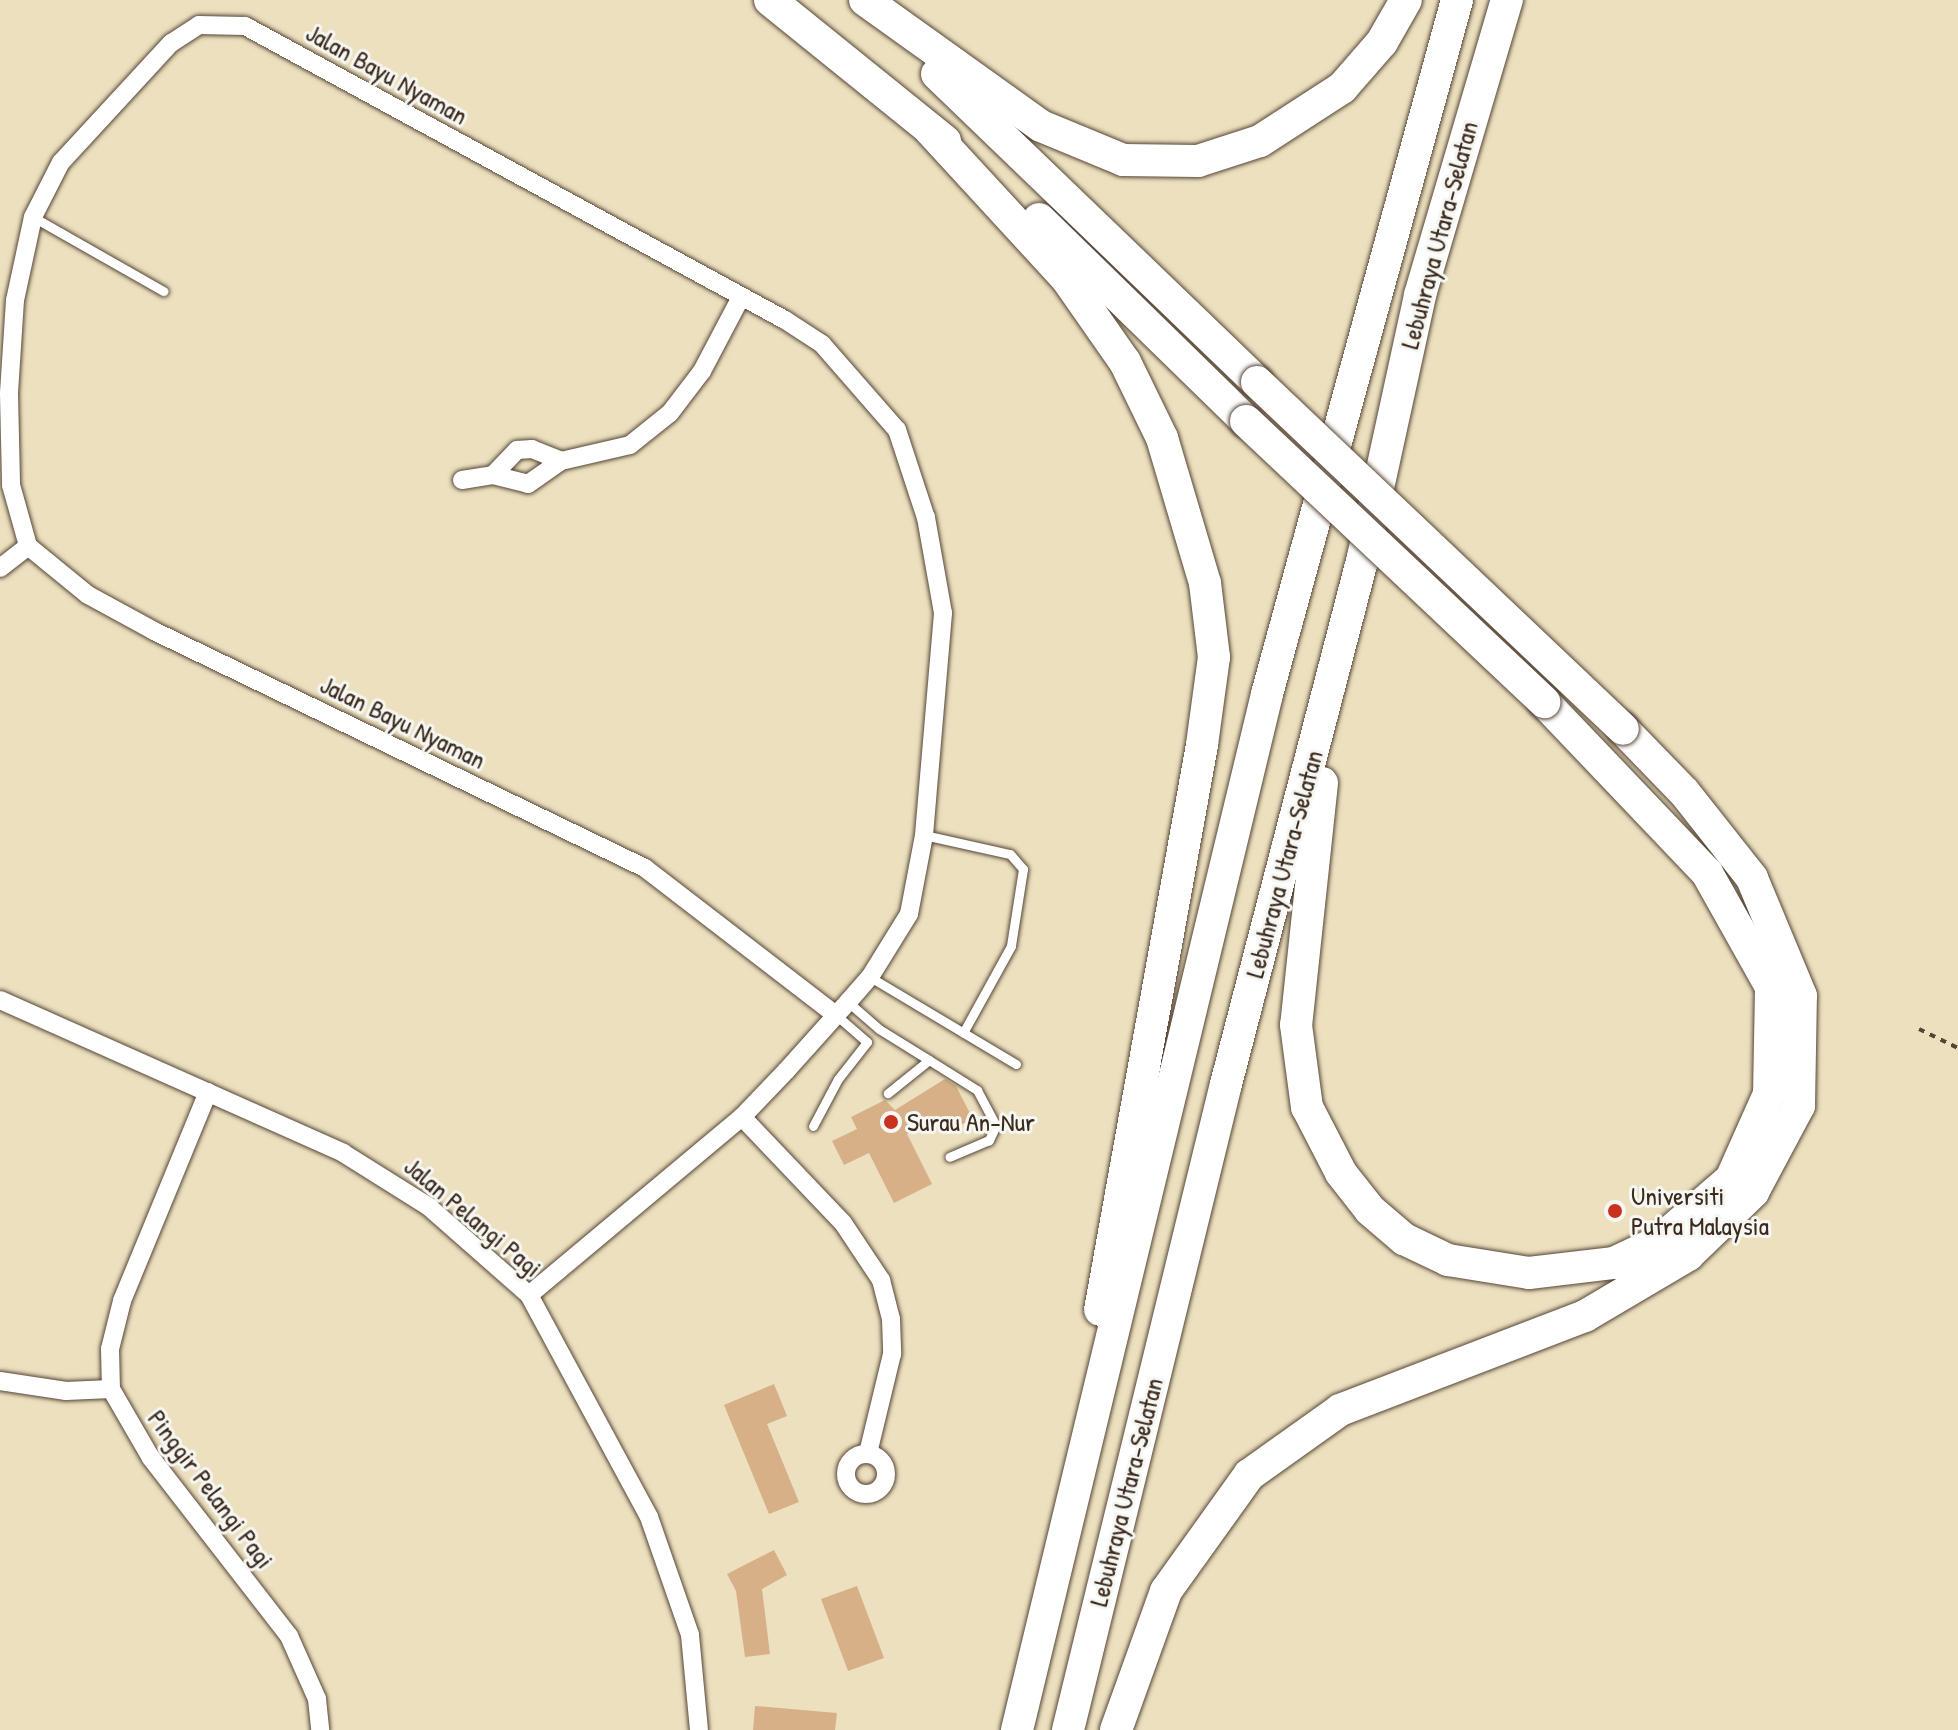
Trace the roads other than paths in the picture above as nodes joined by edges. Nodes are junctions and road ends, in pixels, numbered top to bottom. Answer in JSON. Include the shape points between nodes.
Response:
{"nodes":[{"id":1,"x":770,"y":0,"type":"edge"},
{"id":2,"x":862,"y":0,"type":"edge"},
{"id":3,"x":1406,"y":0,"type":"edge"},
{"id":4,"x":1457,"y":0,"type":"edge"},
{"id":5,"x":1507,"y":0,"type":"edge"},
{"id":6,"x":930,"y":130,"type":"junction"},
{"id":7,"x":33,"y":217,"type":"junction"},
{"id":8,"x":163,"y":291,"type":"dead end"},
{"id":9,"x":740,"y":299,"type":"junction"},
{"id":10,"x":561,"y":461,"type":"junction"},
{"id":11,"x":493,"y":475,"type":"junction"},
{"id":12,"x":462,"y":480,"type":"dead end"},
{"id":13,"x":28,"y":546,"type":"junction"},
{"id":14,"x":0,"y":568,"type":"edge"},
{"id":15,"x":1323,"y":716,"type":"junction"},
{"id":16,"x":924,"y":835,"type":"junction"},
{"id":17,"x":870,"y":977,"type":"junction"},
{"id":18,"x":0,"y":1000,"type":"edge"},
{"id":19,"x":842,"y":1008,"type":"junction"},
{"id":20,"x":879,"y":1029,"type":"junction"},
{"id":21,"x":963,"y":1033,"type":"junction"},
{"id":22,"x":867,"y":1042,"type":"junction"},
{"id":23,"x":929,"y":1060,"type":"junction"},
{"id":24,"x":1016,"y":1064,"type":"dead end"},
{"id":25,"x":208,"y":1092,"type":"junction"},
{"id":26,"x":888,"y":1093,"type":"dead end"},
{"id":27,"x":742,"y":1117,"type":"junction"},
{"id":28,"x":813,"y":1126,"type":"dead end"},
{"id":29,"x":949,"y":1157,"type":"dead end"},
{"id":30,"x":529,"y":1295,"type":"junction"},
{"id":31,"x":0,"y":1370,"type":"edge"},
{"id":32,"x":0,"y":1381,"type":"edge"},
{"id":33,"x":110,"y":1383,"type":"junction"},
{"id":34,"x":868,"y":1453,"type":"dead end"},
{"id":35,"x":1058,"y":1574,"type":"junction"},
{"id":36,"x":320,"y":1730,"type":"edge"},
{"id":37,"x":699,"y":1730,"type":"edge"},
{"id":38,"x":1017,"y":1730,"type":"edge"},
{"id":39,"x":1068,"y":1730,"type":"edge"},
{"id":40,"x":1116,"y":1730,"type":"edge"}],
"edges":[{"from":1,"to":6,"type":"highway"},
{"from":2,"to":3,"type":"highway","via":[[1041,126],[1123,160],[1198,161],[1260,141],[1342,88],[1382,42]]},
{"from":2,"to":40,"type":"highway","bridge":true,"via":[[1684,792],[1752,878],[1801,996],[1799,1106],[1753,1192],[1688,1255],[1585,1316],[1340,1410],[1249,1475],[1166,1591]]},
{"from":4,"to":35,"type":"highway","name":"Lebuhraya Utara–Selatan","via":[[1267,694]]},
{"from":5,"to":15,"type":"highway","name":"Lebuhraya Utara–Selatan","via":[[1420,295]]},
{"from":6,"to":15,"type":"highway","bridge":true,"via":[[1012,193],[1544,702],[1677,837],[1735,916],[1771,987],[1769,1094],[1731,1179],[1658,1242],[1614,1263],[1529,1273],[1448,1260],[1404,1239],[1370,1210],[1341,1173],[1307,1107],[1296,1025],[1323,776]]},
{"from":6,"to":35,"type":"highway","via":[[1067,279],[1125,362],[1162,438],[1188,516],[1205,583],[1214,657]]},
{"from":7,"to":8,"type":"lane"},
{"from":7,"to":9,"type":"street","name":"Jalan Bayu Nyaman","via":[[61,162],[161,54],[199,25],[225,22],[245,26]]},
{"from":7,"to":13,"type":"street","name":"Jalan Bayu Nyaman","via":[[15,300],[9,394],[11,485]]},
{"from":9,"to":10,"type":"street","via":[[713,355],[670,413],[617,452]]},
{"from":9,"to":16,"type":"street","name":"Jalan Bayu Nyaman","via":[[822,344],[897,430],[926,518],[943,613]]},
{"from":10,"to":11,"type":"street","via":[[528,484]]},
{"from":10,"to":11,"type":"street","via":[[532,449],[517,450]]},
{"from":11,"to":12,"type":"street"},
{"from":13,"to":14,"type":"street"},
{"from":13,"to":19,"type":"street","name":"Jalan Bayu Nyaman","via":[[88,595],[154,631],[645,868]]},
{"from":15,"to":39,"type":"highway","name":"Lebuhraya Utara–Selatan","via":[[1226,1084]]},
{"from":16,"to":17,"type":"street","name":"Jalan Bayu Nyaman","via":[[909,914]]},
{"from":16,"to":21,"type":"lane","via":[[1010,854],[1023,869],[1011,946]]},
{"from":17,"to":19,"type":"street","name":"Jalan Bayu Nyaman"},
{"from":17,"to":21,"type":"lane"},
{"from":18,"to":25,"type":"street","name":"Jalan Pelangi Pagi"},
{"from":19,"to":20,"type":"lane"},
{"from":19,"to":22,"type":"lane"},
{"from":19,"to":27,"type":"street","name":"Jalan Bayu Nyaman"},
{"from":20,"to":22,"type":"lane"},
{"from":20,"to":23,"type":"lane"},
{"from":21,"to":24,"type":"lane"},
{"from":22,"to":28,"type":"lane","via":[[838,1079]]},
{"from":23,"to":26,"type":"lane"},
{"from":23,"to":29,"type":"lane","via":[[977,1090],[996,1125],[989,1140]]},
{"from":25,"to":30,"type":"street","name":"Jalan Pelangi Pagi","via":[[343,1153],[400,1186]]},
{"from":25,"to":33,"type":"street","via":[[122,1301]]},
{"from":27,"to":30,"type":"street","name":"Jalan Bayu Nyaman"},
{"from":27,"to":34,"type":"street","via":[[843,1223],[881,1280],[891,1319],[892,1354]]},
{"from":30,"to":37,"type":"street","name":"Jalan Pelangi Pagi","via":[[649,1517],[690,1635]]},
{"from":31,"to":33,"type":"street"},
{"from":32,"to":33,"type":"street","via":[[66,1391]]},
{"from":33,"to":36,"type":"street","name":"Pinggir Pelangi Pagi","via":[[151,1458],[289,1636],[317,1699]]},
{"from":35,"to":38,"type":"highway","name":"Lebuhraya Utara–Selatan"}]}
